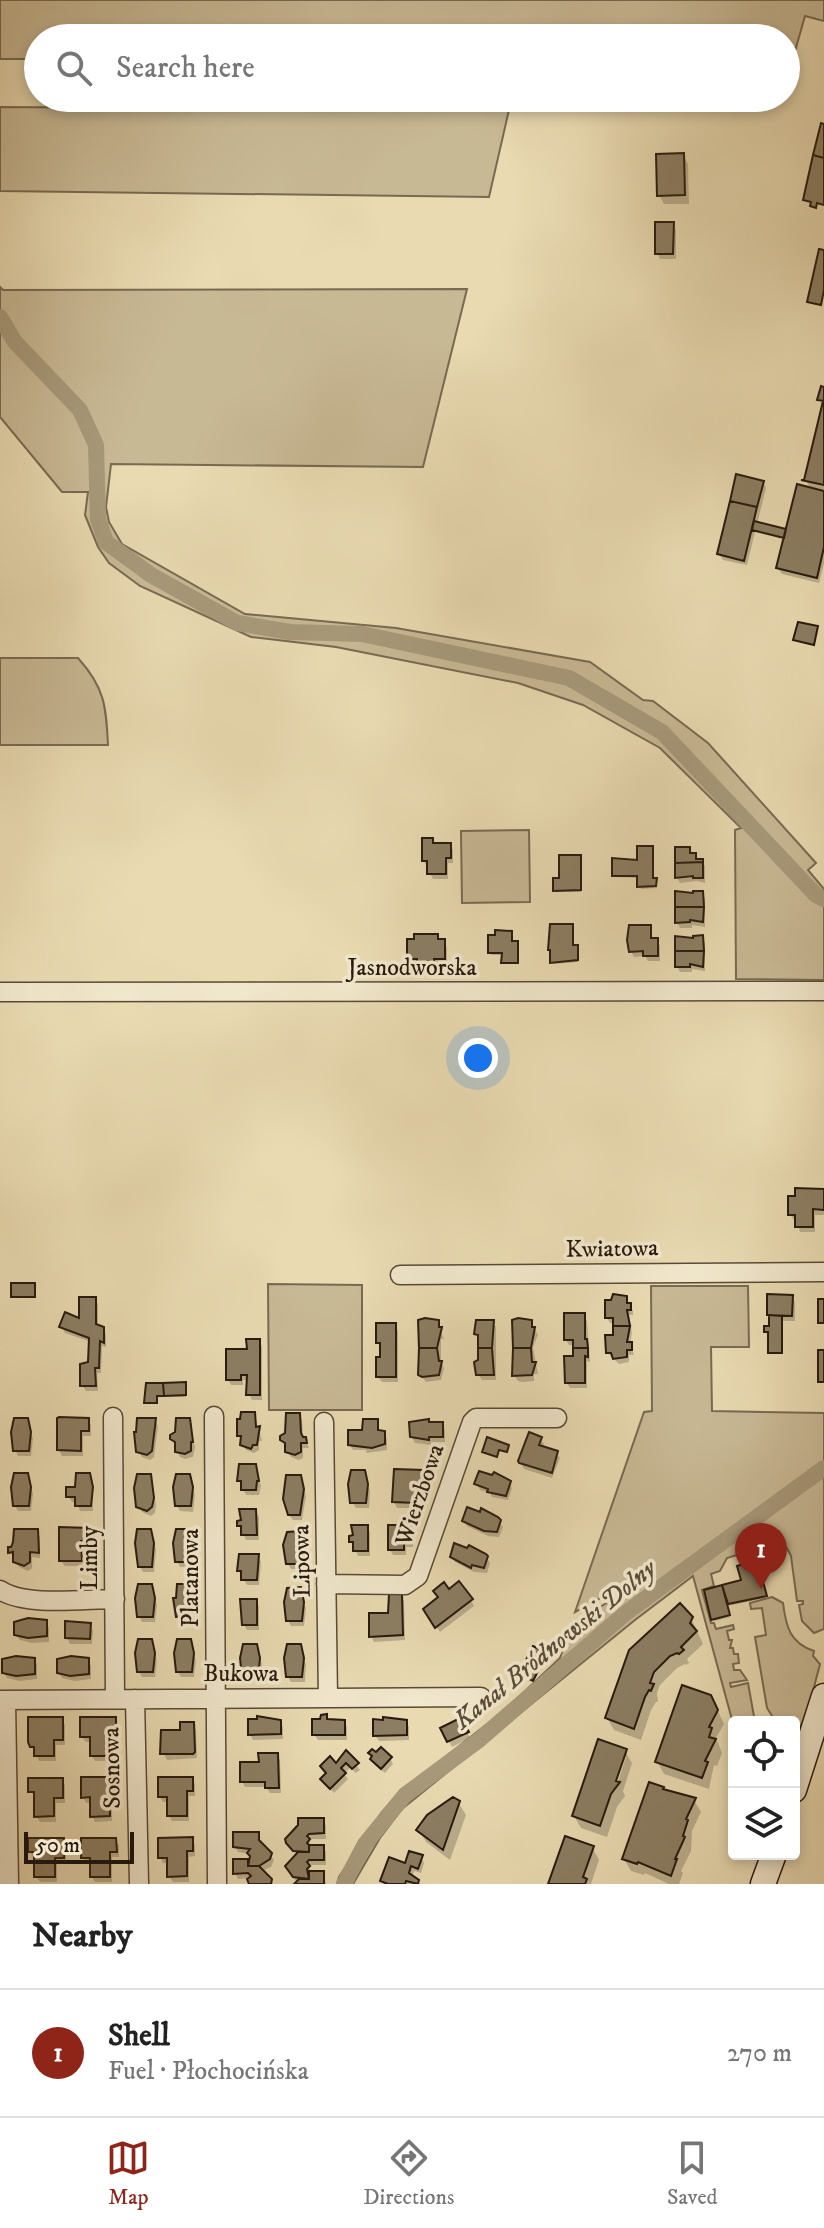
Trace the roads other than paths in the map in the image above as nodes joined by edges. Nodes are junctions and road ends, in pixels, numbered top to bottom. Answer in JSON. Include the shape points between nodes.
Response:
{"nodes":[{"id":1,"x":824,"y":991,"type":"edge"},
{"id":2,"x":0,"y":992,"type":"edge"},
{"id":3,"x":824,"y":1272,"type":"edge"},
{"id":4,"x":400,"y":1275,"type":"dead end"},
{"id":5,"x":214,"y":1416,"type":"dead end"},
{"id":6,"x":113,"y":1417,"type":"dead end"},
{"id":7,"x":557,"y":1418,"type":"dead end"},
{"id":8,"x":324,"y":1422,"type":"dead end"},
{"id":9,"x":326,"y":1584,"type":"junction"},
{"id":10,"x":0,"y":1590,"type":"edge"},
{"id":11,"x":115,"y":1599,"type":"junction"},
{"id":12,"x":824,"y":1696,"type":"edge"},
{"id":13,"x":481,"y":1697,"type":"dead end"},
{"id":14,"x":215,"y":1698,"type":"junction"},
{"id":15,"x":328,"y":1698,"type":"junction"},
{"id":16,"x":115,"y":1699,"type":"junction"},
{"id":17,"x":135,"y":1699,"type":"junction"},
{"id":18,"x":3,"y":1700,"type":"edge"},
{"id":19,"x":795,"y":1788,"type":"edge"},
{"id":20,"x":772,"y":1860,"type":"edge"},
{"id":21,"x":139,"y":1883,"type":"edge"},
{"id":22,"x":9,"y":1884,"type":"edge"},
{"id":23,"x":217,"y":1884,"type":"edge"},
{"id":24,"x":763,"y":1884,"type":"edge"}],
"edges":[{"from":1,"to":2,"type":"street","name":"Jasnodworska"},
{"from":3,"to":4,"type":"street","name":"Kwiatowa"},
{"from":5,"to":14,"type":"street","name":"Platanowa"},
{"from":6,"to":11,"type":"street","name":"Limby"},
{"from":7,"to":9,"type":"street","name":"Wierzbowa","via":[[476,1418],[418,1576],[405,1585]]},
{"from":8,"to":9,"type":"street","name":"Lipowa"},
{"from":9,"to":15,"type":"street","name":"Lipowa"},
{"from":10,"to":11,"type":"street","via":[[26,1599]]},
{"from":11,"to":16,"type":"street","name":"Limby"},
{"from":12,"to":19,"type":"main road"},
{"from":13,"to":15,"type":"street","name":"Bukowa"},
{"from":14,"to":15,"type":"street","name":"Bukowa"},
{"from":14,"to":17,"type":"street","name":"Bukowa"},
{"from":14,"to":23,"type":"street","name":"Platanowa"},
{"from":16,"to":17,"type":"street","name":"Bukowa"},
{"from":16,"to":18,"type":"street","name":"Bukowa"},
{"from":17,"to":21,"type":"street","name":"Sosnowa"},
{"from":18,"to":22,"type":"street"},
{"from":20,"to":24,"type":"main road"}]}
